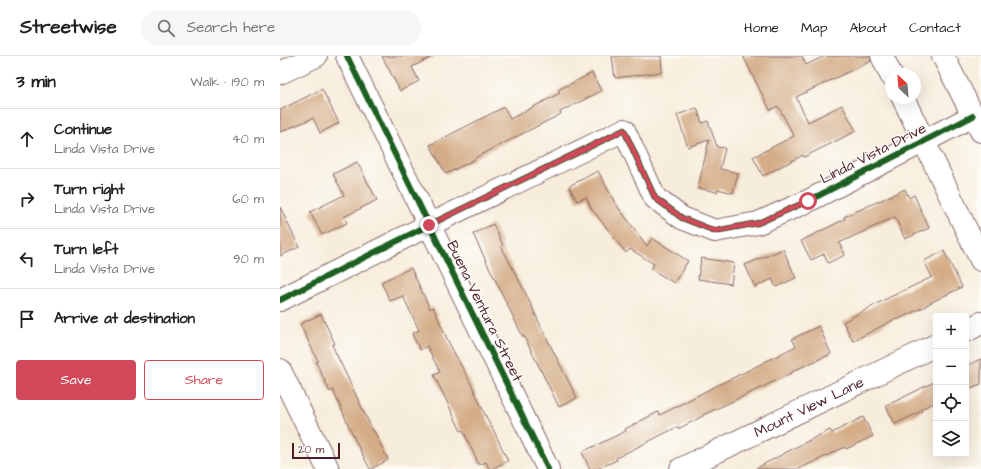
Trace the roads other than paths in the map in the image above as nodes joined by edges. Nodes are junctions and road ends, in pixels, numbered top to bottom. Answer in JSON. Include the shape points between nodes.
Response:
{"nodes":[{"id":1,"x":316,"y":56,"type":"edge"},
{"id":2,"x":347,"y":56,"type":"edge"},
{"id":3,"x":882,"y":56,"type":"edge"},
{"id":4,"x":943,"y":56,"type":"edge"},
{"id":5,"x":888,"y":68,"type":"edge"},
{"id":6,"x":280,"y":73,"type":"edge"},
{"id":7,"x":905,"y":104,"type":"edge"},
{"id":8,"x":977,"y":124,"type":"edge"},
{"id":9,"x":924,"y":141,"type":"junction"},
{"id":10,"x":429,"y":225,"type":"junction"},
{"id":11,"x":981,"y":260,"type":"edge"},
{"id":12,"x":280,"y":300,"type":"edge"},
{"id":13,"x":981,"y":323,"type":"edge"},
{"id":14,"x":969,"y":329,"type":"edge"},
{"id":15,"x":933,"y":346,"type":"edge"},
{"id":16,"x":280,"y":370,"type":"edge"},
{"id":17,"x":328,"y":469,"type":"edge"},
{"id":18,"x":548,"y":469,"type":"edge"},
{"id":19,"x":681,"y":469,"type":"edge"}],
"edges":[{"from":1,"to":6,"type":"street"},
{"from":2,"to":10,"type":"street","name":"Buena Ventura Street"},
{"from":3,"to":5,"type":"street"},
{"from":4,"to":8,"type":"street"},
{"from":7,"to":9,"type":"street"},
{"from":8,"to":9,"type":"street","name":"Linda Vista Drive"},
{"from":9,"to":10,"type":"street","name":"Linda Vista Drive","via":[[808,201],[758,223],[715,231],[682,218],[655,198],[624,130]]},
{"from":9,"to":11,"type":"street"},
{"from":10,"to":12,"type":"street","name":"Linda Vista Drive"},
{"from":10,"to":18,"type":"street","name":"Buena Ventura Street"},
{"from":13,"to":14,"type":"street"},
{"from":15,"to":19,"type":"street","name":"Mount View Lane"},
{"from":16,"to":17,"type":"street"}]}
